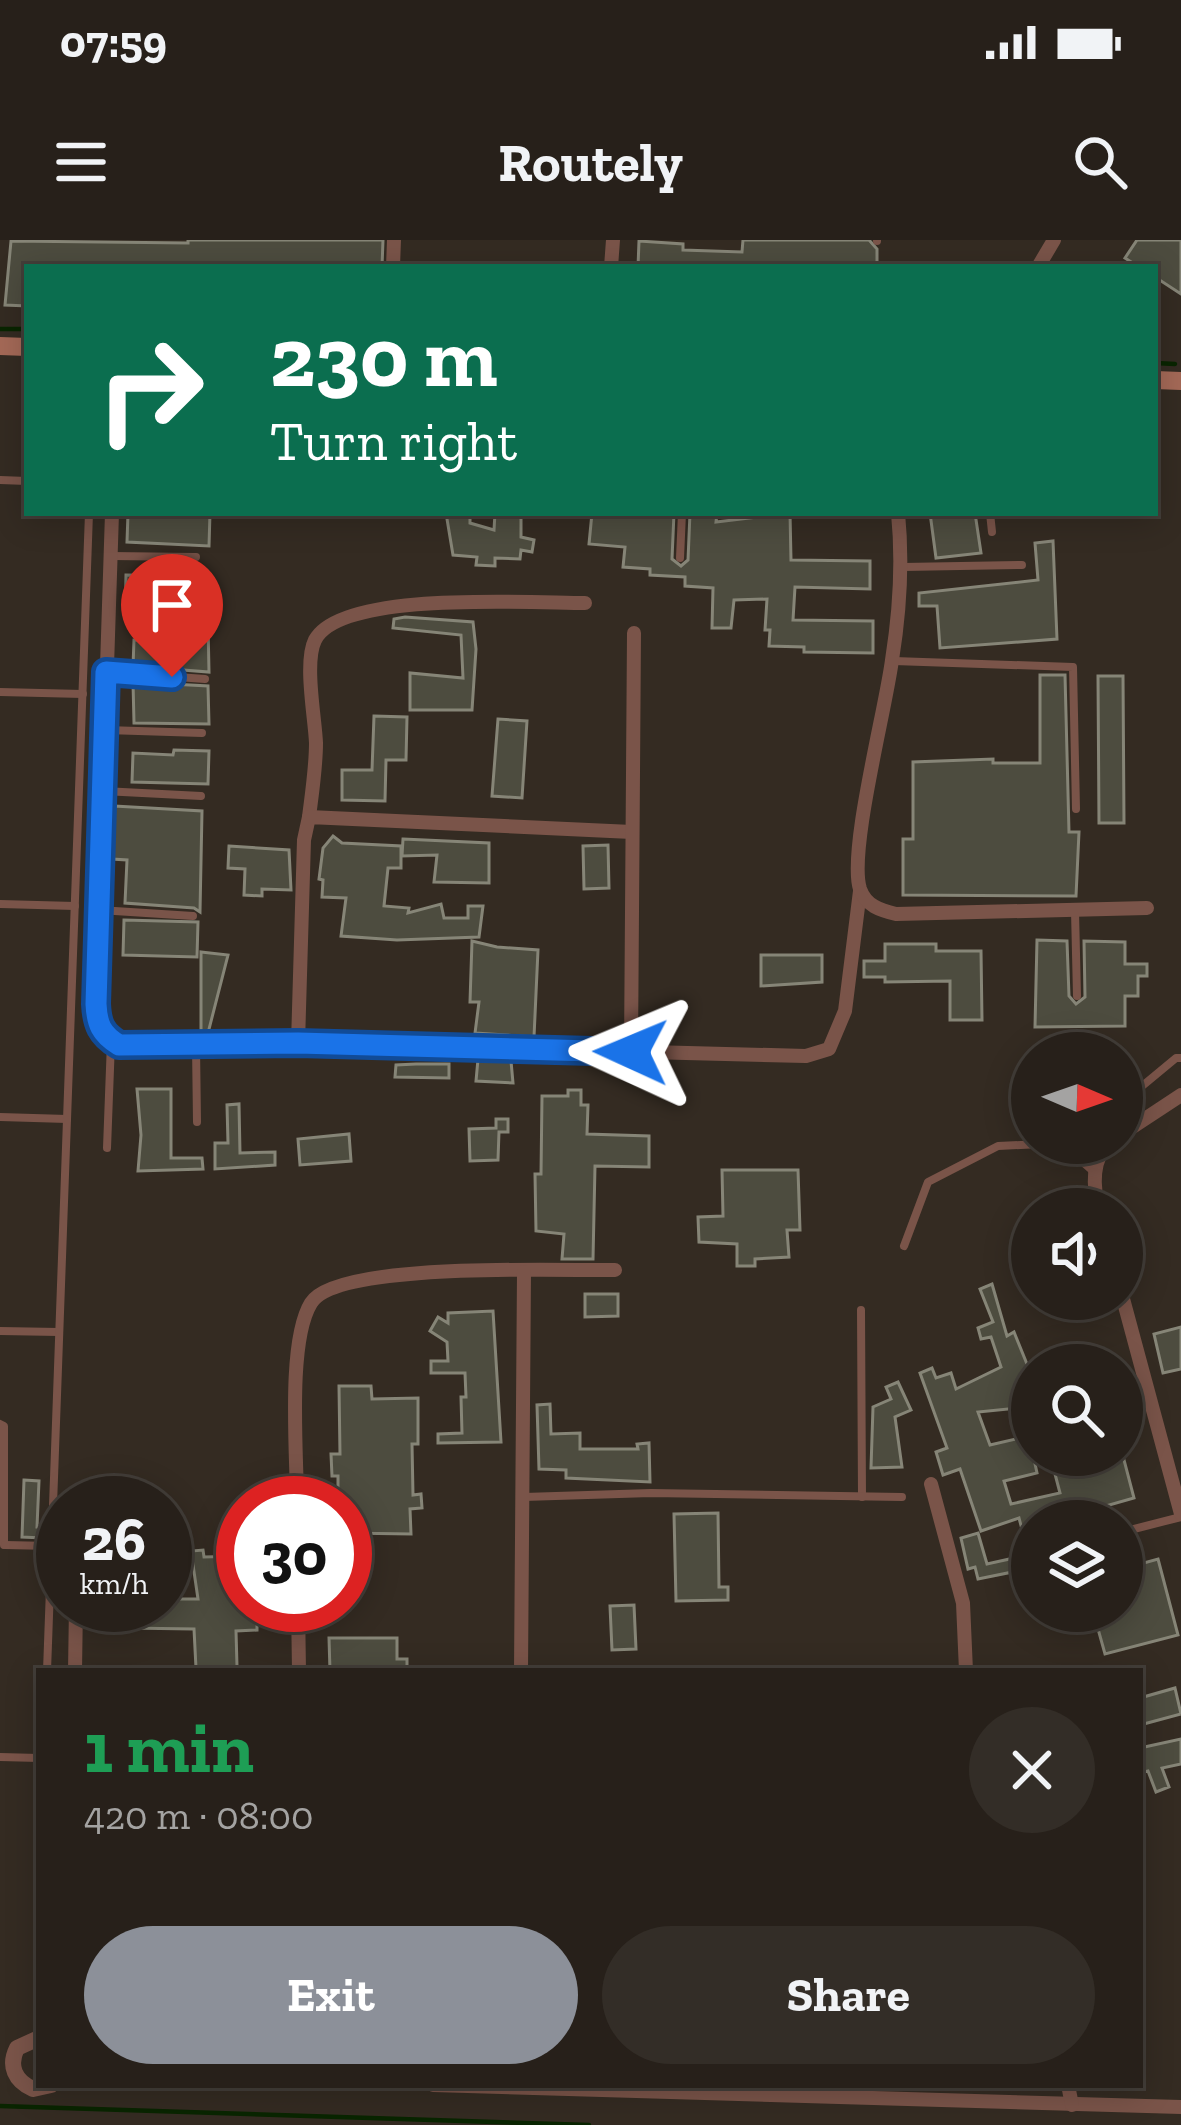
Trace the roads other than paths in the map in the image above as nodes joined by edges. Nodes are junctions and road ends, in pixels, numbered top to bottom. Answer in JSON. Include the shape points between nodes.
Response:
{"nodes":[{"id":1,"x":89,"y":516,"type":"edge"},
{"id":2,"x":112,"y":516,"type":"edge"},
{"id":3,"x":682,"y":516,"type":"edge"},
{"id":4,"x":898,"y":516,"type":"edge"},
{"id":5,"x":990,"y":516,"type":"edge"},
{"id":6,"x":992,"y":532,"type":"dead end"},
{"id":7,"x":110,"y":556,"type":"junction"},
{"id":8,"x":196,"y":557,"type":"dead end"},
{"id":9,"x":680,"y":558,"type":"dead end"},
{"id":10,"x":1022,"y":565,"type":"dead end"},
{"id":11,"x":903,"y":567,"type":"junction"},
{"id":12,"x":585,"y":603,"type":"dead end"},
{"id":13,"x":634,"y":633,"type":"dead end"},
{"id":14,"x":892,"y":662,"type":"junction"},
{"id":15,"x":106,"y":672,"type":"junction"},
{"id":16,"x":205,"y":679,"type":"dead end"},
{"id":17,"x":0,"y":692,"type":"edge"},
{"id":18,"x":83,"y":694,"type":"junction"},
{"id":19,"x":104,"y":730,"type":"junction"},
{"id":20,"x":202,"y":733,"type":"dead end"},
{"id":21,"x":102,"y":791,"type":"junction"},
{"id":22,"x":201,"y":796,"type":"dead end"},
{"id":23,"x":1076,"y":809,"type":"dead end"},
{"id":24,"x":309,"y":817,"type":"junction"},
{"id":25,"x":632,"y":832,"type":"junction"},
{"id":26,"x":860,"y":891,"type":"junction"},
{"id":27,"x":0,"y":904,"type":"edge"},
{"id":28,"x":75,"y":906,"type":"junction"},
{"id":29,"x":1147,"y":908,"type":"dead end"},
{"id":30,"x":1075,"y":909,"type":"junction"},
{"id":31,"x":98,"y":910,"type":"junction"},
{"id":32,"x":194,"y":916,"type":"dead end"},
{"id":33,"x":1077,"y":996,"type":"dead end"},
{"id":34,"x":111,"y":1040,"type":"junction"},
{"id":35,"x":298,"y":1043,"type":"junction"},
{"id":36,"x":196,"y":1044,"type":"junction"},
{"id":37,"x":631,"y":1052,"type":"junction"},
{"id":38,"x":1181,"y":1058,"type":"edge"},
{"id":39,"x":1143,"y":1085,"type":"edge"},
{"id":40,"x":1181,"y":1095,"type":"edge"},
{"id":41,"x":0,"y":1117,"type":"edge"},
{"id":42,"x":67,"y":1119,"type":"junction"},
{"id":43,"x":1143,"y":1120,"type":"edge"},
{"id":44,"x":196,"y":1122,"type":"dead end"},
{"id":45,"x":1011,"y":1145,"type":"edge"},
{"id":46,"x":107,"y":1148,"type":"dead end"},
{"id":47,"x":1086,"y":1164,"type":"edge"},
{"id":48,"x":1097,"y":1164,"type":"edge"},
{"id":49,"x":1095,"y":1172,"type":"junction"},
{"id":50,"x":1097,"y":1188,"type":"edge"},
{"id":51,"x":904,"y":1246,"type":"dead end"},
{"id":52,"x":615,"y":1270,"type":"dead end"},
{"id":53,"x":524,"y":1272,"type":"junction"},
{"id":54,"x":861,"y":1310,"type":"dead end"},
{"id":55,"x":1129,"y":1320,"type":"edge"},
{"id":56,"x":0,"y":1331,"type":"edge"},
{"id":57,"x":59,"y":1332,"type":"junction"},
{"id":58,"x":0,"y":1424,"type":"edge"},
{"id":59,"x":54,"y":1476,"type":"edge"},
{"id":60,"x":297,"y":1476,"type":"edge"},
{"id":61,"x":931,"y":1484,"type":"dead end"},
{"id":62,"x":862,"y":1497,"type":"junction"},
{"id":63,"x":902,"y":1497,"type":"dead end"},
{"id":64,"x":523,"y":1498,"type":"junction"},
{"id":65,"x":1181,"y":1515,"type":"edge"},
{"id":66,"x":1143,"y":1526,"type":"edge"},
{"id":67,"x":2,"y":1545,"type":"edge"},
{"id":68,"x":36,"y":1546,"type":"edge"},
{"id":69,"x":49,"y":1632,"type":"edge"},
{"id":70,"x":76,"y":1632,"type":"edge"},
{"id":71,"x":298,"y":1632,"type":"edge"},
{"id":72,"x":47,"y":1668,"type":"edge"},
{"id":73,"x":75,"y":1668,"type":"edge"},
{"id":74,"x":298,"y":1668,"type":"edge"},
{"id":75,"x":521,"y":1668,"type":"edge"},
{"id":76,"x":966,"y":1668,"type":"edge"},
{"id":77,"x":0,"y":1757,"type":"edge"},
{"id":78,"x":36,"y":1758,"type":"edge"},
{"id":79,"x":36,"y":2039,"type":"edge"},
{"id":80,"x":7,"y":2055,"type":"edge"},
{"id":81,"x":0,"y":2084,"type":"edge"},
{"id":82,"x":25,"y":2085,"type":"junction"},
{"id":83,"x":36,"y":2088,"type":"edge"},
{"id":84,"x":581,"y":2088,"type":"edge"},
{"id":85,"x":1069,"y":2088,"type":"edge"},
{"id":86,"x":1072,"y":2105,"type":"junction"},
{"id":87,"x":1181,"y":2107,"type":"edge"}],
"edges":[{"from":1,"to":18,"type":"lane"},
{"from":2,"to":7,"type":"street"},
{"from":3,"to":9,"type":"lane"},
{"from":4,"to":11,"type":"street"},
{"from":5,"to":6,"type":"lane"},
{"from":7,"to":8,"type":"lane"},
{"from":7,"to":15,"type":"street"},
{"from":10,"to":11,"type":"lane"},
{"from":11,"to":14,"type":"street"},
{"from":12,"to":24,"type":"street","via":[[432,603],[336,620],[315,640],[312,658]]},
{"from":13,"to":25,"type":"street"},
{"from":14,"to":23,"type":"lane","via":[[1072,667]]},
{"from":14,"to":26,"type":"street","via":[[859,848]]},
{"from":15,"to":16,"type":"lane"},
{"from":15,"to":19,"type":"street"},
{"from":17,"to":18,"type":"lane"},
{"from":18,"to":28,"type":"lane"},
{"from":19,"to":20,"type":"lane"},
{"from":19,"to":21,"type":"street"},
{"from":21,"to":22,"type":"lane"},
{"from":21,"to":31,"type":"street"},
{"from":24,"to":25,"type":"street"},
{"from":24,"to":35,"type":"street"},
{"from":25,"to":37,"type":"street"},
{"from":26,"to":30,"type":"street","via":[[873,908],[896,914]]},
{"from":26,"to":37,"type":"street","via":[[845,1011],[829,1049],[806,1056]]},
{"from":27,"to":28,"type":"lane"},
{"from":28,"to":42,"type":"lane"},
{"from":29,"to":30,"type":"street"},
{"from":30,"to":33,"type":"lane"},
{"from":31,"to":32,"type":"lane"},
{"from":31,"to":34,"type":"street","via":[[97,1022]]},
{"from":34,"to":36,"type":"street"},
{"from":34,"to":46,"type":"lane"},
{"from":35,"to":36,"type":"street"},
{"from":35,"to":37,"type":"street"},
{"from":36,"to":44,"type":"lane"},
{"from":38,"to":39,"type":"lane"},
{"from":40,"to":43,"type":"street"},
{"from":41,"to":42,"type":"lane"},
{"from":42,"to":57,"type":"lane"},
{"from":45,"to":51,"type":"lane","via":[[928,1182]]},
{"from":47,"to":49,"type":"lane"},
{"from":48,"to":49,"type":"street"},
{"from":49,"to":50,"type":"street"},
{"from":52,"to":53,"type":"street"},
{"from":53,"to":60,"type":"street","via":[[384,1274],[325,1287],[303,1322]]},
{"from":53,"to":64,"type":"street"},
{"from":54,"to":62,"type":"lane"},
{"from":55,"to":65,"type":"street"},
{"from":56,"to":57,"type":"lane"},
{"from":57,"to":59,"type":"lane"},
{"from":58,"to":67,"type":"lane"},
{"from":61,"to":76,"type":"street","via":[[963,1603]]},
{"from":62,"to":63,"type":"lane"},
{"from":62,"to":64,"type":"lane"},
{"from":64,"to":75,"type":"street"},
{"from":65,"to":66,"type":"lane"},
{"from":67,"to":68,"type":"lane"},
{"from":69,"to":72,"type":"lane"},
{"from":70,"to":73,"type":"street"},
{"from":71,"to":74,"type":"street"},
{"from":77,"to":78,"type":"lane"},
{"from":79,"to":80,"type":"street"},
{"from":80,"to":82,"type":"street"},
{"from":81,"to":82,"type":"street"},
{"from":82,"to":83,"type":"street"},
{"from":84,"to":86,"type":"street"},
{"from":85,"to":86,"type":"street"},
{"from":86,"to":87,"type":"street"}]}
